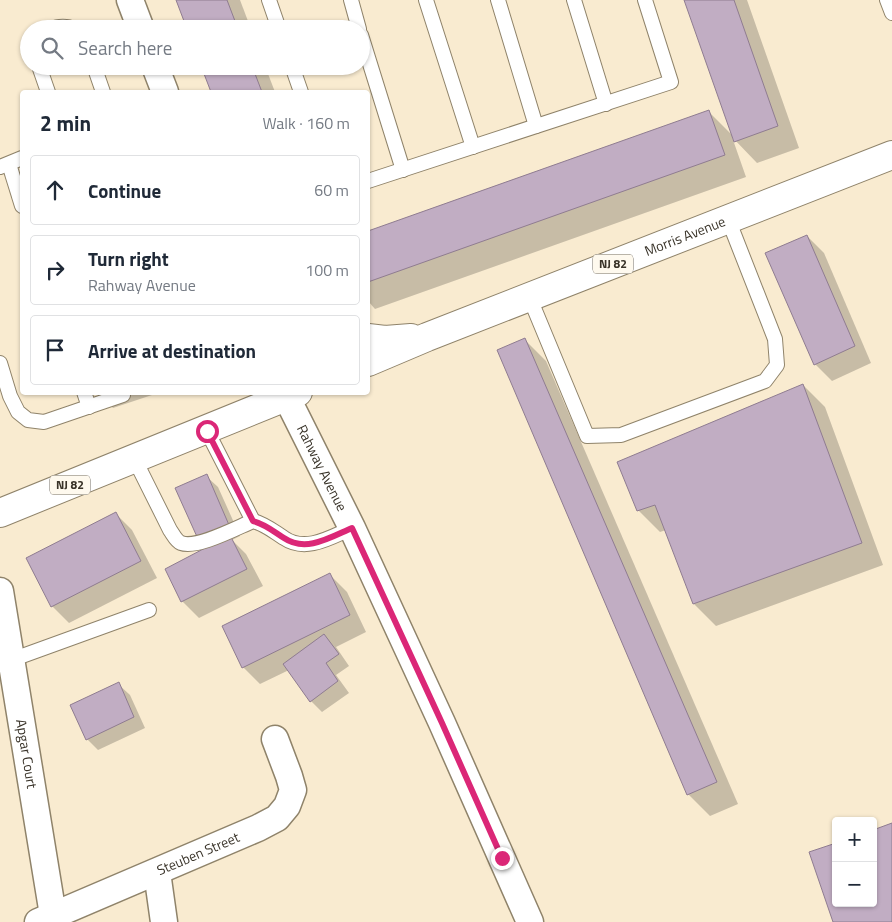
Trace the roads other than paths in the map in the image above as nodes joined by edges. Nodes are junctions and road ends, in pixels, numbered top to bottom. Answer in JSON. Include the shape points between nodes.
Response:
{"nodes":[{"id":1,"x":130,"y":0,"type":"edge"},
{"id":2,"x":269,"y":0,"type":"edge"},
{"id":3,"x":351,"y":0,"type":"edge"},
{"id":4,"x":426,"y":0,"type":"edge"},
{"id":5,"x":498,"y":0,"type":"edge"},
{"id":6,"x":574,"y":0,"type":"edge"},
{"id":7,"x":645,"y":0,"type":"edge"},
{"id":8,"x":887,"y":0,"type":"edge"},
{"id":9,"x":892,"y":13,"type":"edge"},
{"id":10,"x":138,"y":20,"type":"edge"},
{"id":11,"x":276,"y":20,"type":"edge"},
{"id":12,"x":357,"y":20,"type":"edge"},
{"id":13,"x":370,"y":63,"type":"edge"},
{"id":14,"x":42,"y":75,"type":"edge"},
{"id":15,"x":97,"y":75,"type":"edge"},
{"id":16,"x":158,"y":75,"type":"edge"},
{"id":17,"x":295,"y":75,"type":"edge"},
{"id":18,"x":47,"y":90,"type":"edge"},
{"id":19,"x":102,"y":90,"type":"edge"},
{"id":20,"x":164,"y":90,"type":"edge"},
{"id":21,"x":300,"y":90,"type":"edge"},
{"id":22,"x":606,"y":104,"type":"junction"},
{"id":23,"x":536,"y":126,"type":"junction"},
{"id":24,"x":473,"y":147,"type":"junction"},
{"id":25,"x":892,"y":155,"type":"edge"},
{"id":26,"x":20,"y":159,"type":"edge"},
{"id":27,"x":4,"y":165,"type":"edge"},
{"id":28,"x":403,"y":170,"type":"junction"},
{"id":29,"x":370,"y":180,"type":"edge"},
{"id":30,"x":20,"y":201,"type":"edge"},
{"id":31,"x":728,"y":219,"type":"junction"},
{"id":32,"x":530,"y":296,"type":"junction"},
{"id":33,"x":427,"y":336,"type":"junction"},
{"id":34,"x":370,"y":338,"type":"edge"},
{"id":35,"x":370,"y":361,"type":"edge"},
{"id":36,"x":0,"y":363,"type":"edge"},
{"id":37,"x":85,"y":395,"type":"edge"},
{"id":38,"x":122,"y":395,"type":"dead end"},
{"id":39,"x":288,"y":395,"type":"edge"},
{"id":40,"x":290,"y":395,"type":"edge"},
{"id":41,"x":89,"y":407,"type":"junction"},
{"id":42,"x":207,"y":431,"type":"junction"},
{"id":43,"x":134,"y":460,"type":"junction"},
{"id":44,"x":0,"y":513,"type":"edge"},
{"id":45,"x":253,"y":521,"type":"junction"},
{"id":46,"x":352,"y":528,"type":"junction"},
{"id":47,"x":0,"y":591,"type":"edge"},
{"id":48,"x":149,"y":610,"type":"dead end"},
{"id":49,"x":11,"y":660,"type":"junction"},
{"id":50,"x":275,"y":739,"type":"dead end"},
{"id":51,"x":157,"y":872,"type":"junction"},
{"id":52,"x":45,"y":919,"type":"edge"},
{"id":53,"x":164,"y":922,"type":"edge"},
{"id":54,"x":530,"y":922,"type":"edge"}],
"edges":[{"from":1,"to":10,"type":"street"},
{"from":2,"to":11,"type":"lane"},
{"from":3,"to":12,"type":"lane"},
{"from":4,"to":24,"type":"lane"},
{"from":5,"to":23,"type":"lane"},
{"from":6,"to":22,"type":"lane"},
{"from":7,"to":22,"type":"lane","via":[[671,82]]},
{"from":8,"to":9,"type":"lane"},
{"from":13,"to":28,"type":"lane"},
{"from":14,"to":18,"type":"lane"},
{"from":15,"to":19,"type":"lane"},
{"from":16,"to":20,"type":"street"},
{"from":17,"to":21,"type":"lane"},
{"from":22,"to":23,"type":"lane"},
{"from":23,"to":24,"type":"lane"},
{"from":24,"to":28,"type":"lane"},
{"from":25,"to":31,"type":"main road","name":"Morris Avenue","number":"NJ 82"},
{"from":26,"to":27,"type":"lane"},
{"from":27,"to":30,"type":"lane"},
{"from":28,"to":29,"type":"lane"},
{"from":31,"to":32,"type":"main road","name":"Morris Avenue","number":"NJ 82"},
{"from":31,"to":32,"type":"lane","via":[[775,339],[776,365],[765,381],[621,434],[588,436]]},
{"from":32,"to":33,"type":"main road","name":"Morris Avenue","number":"NJ 82"},
{"from":33,"to":34,"type":"main road"},
{"from":33,"to":35,"type":"main road","name":"Morris Avenue","number":"NJ 82"},
{"from":36,"to":41,"type":"lane","via":[[10,396],[18,412],[28,420],[44,422]]},
{"from":37,"to":41,"type":"lane"},
{"from":38,"to":41,"type":"lane"},
{"from":39,"to":42,"type":"main road","number":"NJ 82"},
{"from":40,"to":46,"type":"street","name":"Rahway Avenue"},
{"from":42,"to":43,"type":"main road","number":"NJ 82"},
{"from":42,"to":45,"type":"lane"},
{"from":43,"to":44,"type":"main road","number":"NJ 82"},
{"from":43,"to":45,"type":"lane","via":[[170,530],[181,543],[196,544]]},
{"from":45,"to":46,"type":"lane","via":[[271,528],[286,540],[303,544],[320,542]]},
{"from":46,"to":54,"type":"street","name":"Rahway Avenue"},
{"from":47,"to":49,"type":"street","name":"Apgar Court"},
{"from":48,"to":49,"type":"lane"},
{"from":49,"to":52,"type":"street","name":"Apgar Court"},
{"from":50,"to":51,"type":"street","name":"Steuben Street","via":[[293,790],[287,806],[277,818]]},
{"from":51,"to":52,"type":"street","name":"Steuben Street"},
{"from":51,"to":53,"type":"street"}]}
